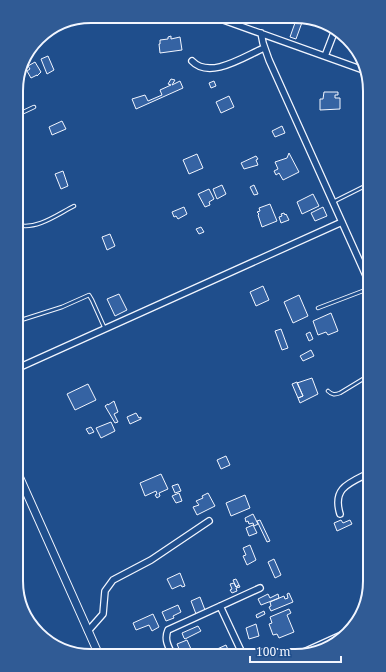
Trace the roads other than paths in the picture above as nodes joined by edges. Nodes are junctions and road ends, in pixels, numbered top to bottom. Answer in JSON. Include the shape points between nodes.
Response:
{"nodes":[{"id":1,"x":232,"y":23,"type":"edge"},
{"id":2,"x":261,"y":33,"type":"junction"},
{"id":3,"x":333,"y":34,"type":"edge"},
{"id":4,"x":264,"y":48,"type":"junction"},
{"id":5,"x":325,"y":56,"type":"junction"},
{"id":6,"x":192,"y":61,"type":"dead end"},
{"id":7,"x":359,"y":68,"type":"edge"},
{"id":8,"x":34,"y":107,"type":"dead end"},
{"id":9,"x":23,"y":112,"type":"edge"},
{"id":10,"x":363,"y":187,"type":"edge"},
{"id":11,"x":333,"y":202,"type":"junction"},
{"id":12,"x":74,"y":206,"type":"dead end"},
{"id":13,"x":342,"y":222,"type":"junction"},
{"id":14,"x":23,"y":226,"type":"edge"},
{"id":15,"x":363,"y":264,"type":"edge"},
{"id":16,"x":363,"y":291,"type":"edge"},
{"id":17,"x":318,"y":308,"type":"dead end"},
{"id":18,"x":23,"y":320,"type":"edge"},
{"id":19,"x":105,"y":329,"type":"junction"},
{"id":20,"x":23,"y":366,"type":"edge"},
{"id":21,"x":363,"y":379,"type":"edge"},
{"id":22,"x":328,"y":391,"type":"dead end"},
{"id":23,"x":363,"y":476,"type":"edge"},
{"id":24,"x":23,"y":485,"type":"edge"},
{"id":25,"x":340,"y":514,"type":"dead end"},
{"id":26,"x":209,"y":522,"type":"dead end"},
{"id":27,"x":260,"y":588,"type":"dead end"},
{"id":28,"x":220,"y":606,"type":"junction"},
{"id":29,"x":88,"y":631,"type":"junction"},
{"id":30,"x":96,"y":649,"type":"edge"},
{"id":31,"x":170,"y":649,"type":"edge"},
{"id":32,"x":240,"y":649,"type":"edge"}],
"edges":[{"from":1,"to":2,"type":"street"},
{"from":2,"to":4,"type":"street"},
{"from":2,"to":5,"type":"street"},
{"from":3,"to":5,"type":"street"},
{"from":4,"to":6,"type":"street","via":[[214,69],[199,67]]},
{"from":4,"to":11,"type":"street"},
{"from":5,"to":7,"type":"street"},
{"from":8,"to":9,"type":"lane"},
{"from":10,"to":11,"type":"lane"},
{"from":11,"to":13,"type":"street"},
{"from":12,"to":14,"type":"lane","via":[[41,223]]},
{"from":13,"to":15,"type":"street"},
{"from":13,"to":19,"type":"street"},
{"from":16,"to":17,"type":"lane"},
{"from":18,"to":19,"type":"lane","via":[[89,295]]},
{"from":19,"to":20,"type":"street"},
{"from":21,"to":22,"type":"lane","via":[[340,393]]},
{"from":23,"to":25,"type":"street","via":[[344,486],[340,491]]},
{"from":24,"to":29,"type":"street"},
{"from":26,"to":29,"type":"street","via":[[151,560],[113,580],[105,591],[103,614]]},
{"from":27,"to":28,"type":"street"},
{"from":28,"to":31,"type":"street","via":[[168,630],[166,640]]},
{"from":28,"to":32,"type":"street"},
{"from":29,"to":30,"type":"street"}]}
